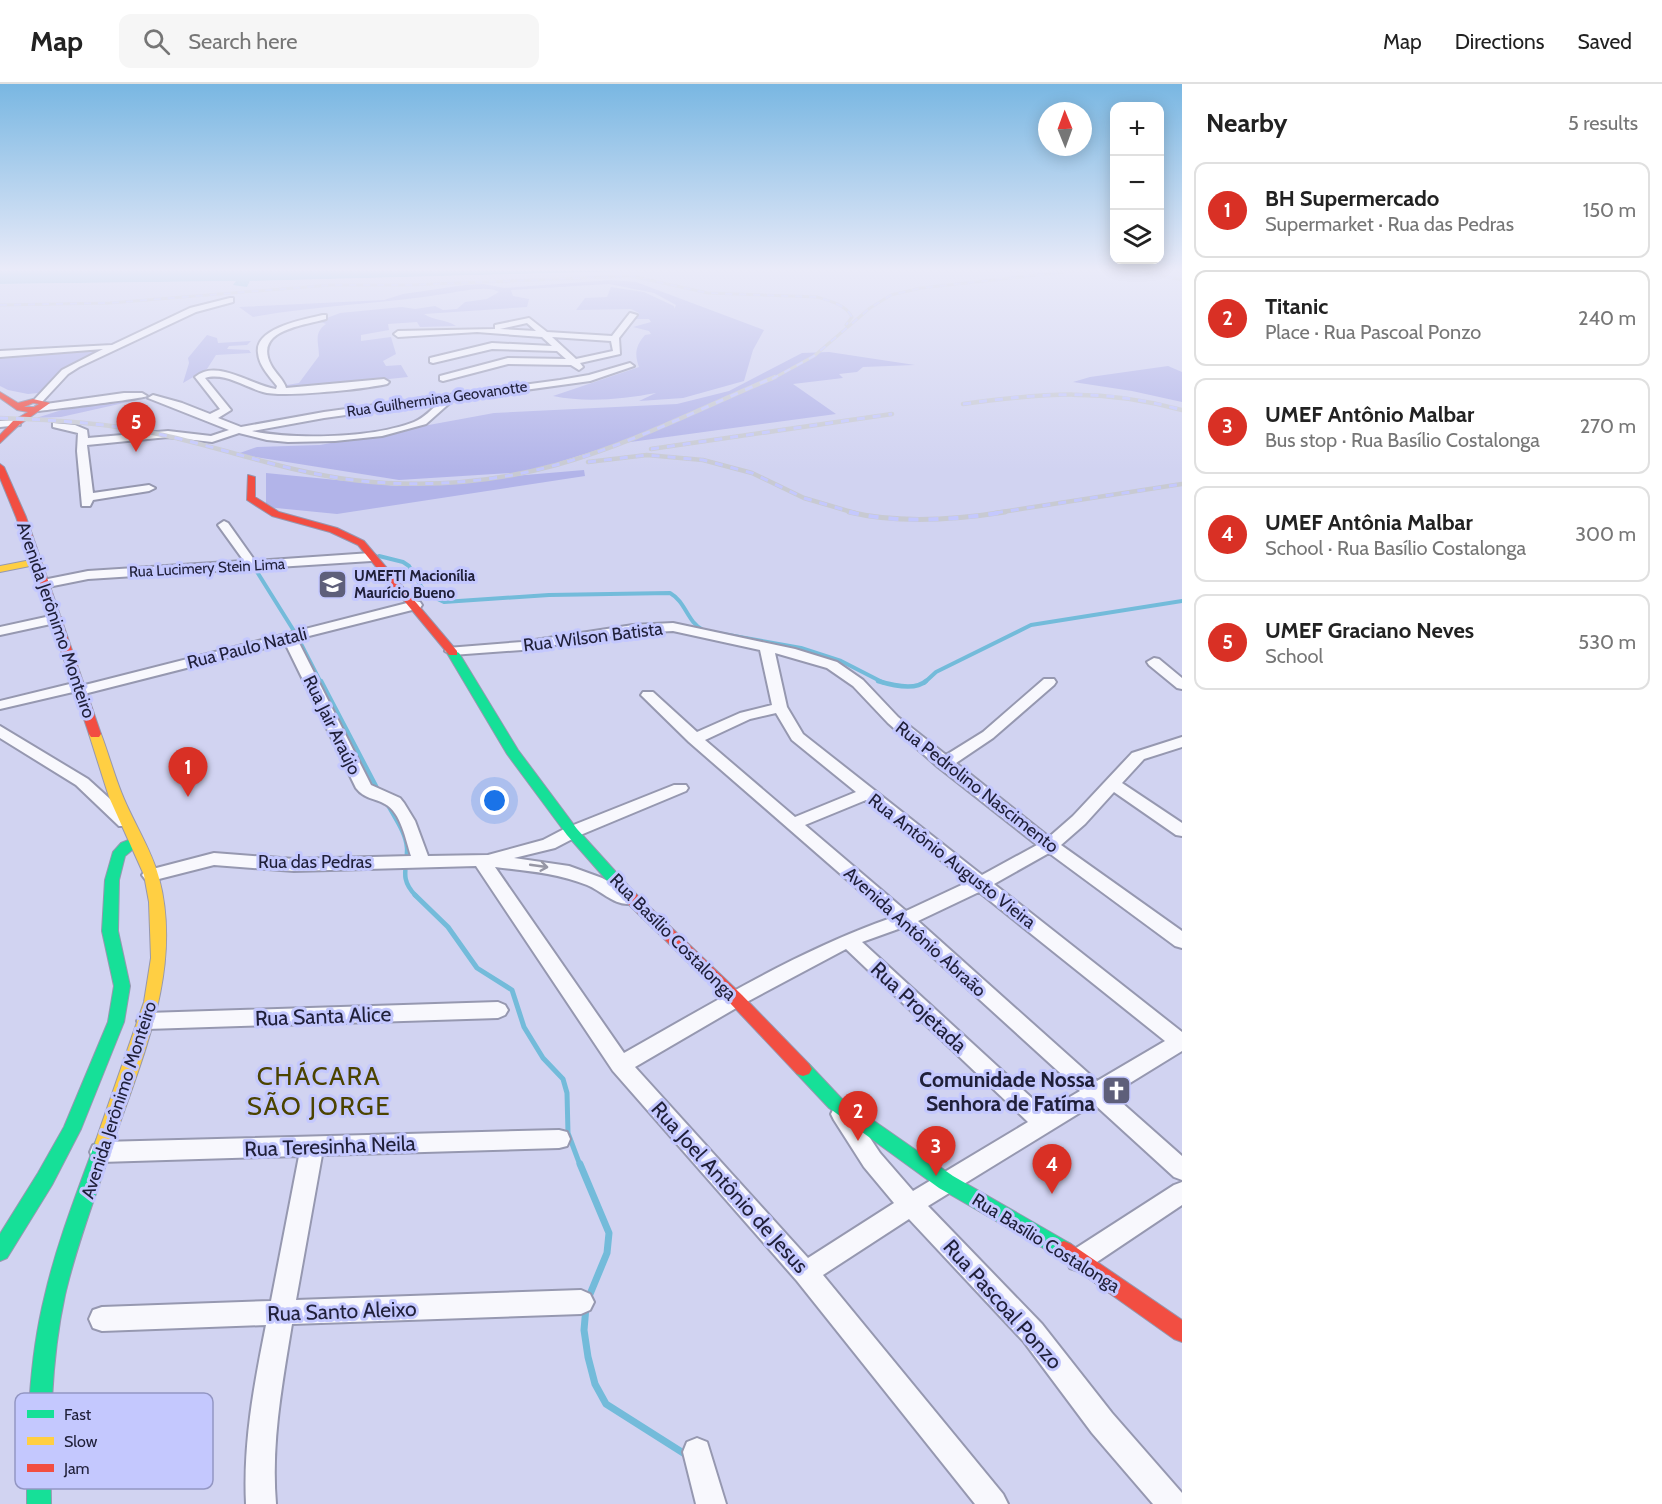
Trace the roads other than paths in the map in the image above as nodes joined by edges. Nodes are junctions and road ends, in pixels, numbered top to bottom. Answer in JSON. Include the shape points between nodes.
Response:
{"nodes":[{"id":1,"x":134,"y":337,"type":"edge"},
{"id":2,"x":268,"y":337,"type":"edge"},
{"id":3,"x":419,"y":337,"type":"edge"},
{"id":4,"x":465,"y":337,"type":"edge"},
{"id":5,"x":488,"y":337,"type":"edge"},
{"id":6,"x":549,"y":337,"type":"edge"},
{"id":7,"x":576,"y":337,"type":"edge"},
{"id":8,"x":614,"y":339,"type":"joint"},
{"id":9,"x":117,"y":345,"type":"junction"},
{"id":10,"x":497,"y":346,"type":"junction"},
{"id":11,"x":560,"y":349,"type":"junction"},
{"id":12,"x":429,"y":350,"type":"junction"},
{"id":13,"x":0,"y":354,"type":"edge"},
{"id":14,"x":511,"y":361,"type":"junction"},
{"id":15,"x":574,"y":362,"type":"junction"},
{"id":16,"x":630,"y":366,"type":"dead end"},
{"id":17,"x":519,"y":369,"type":"dead end"},
{"id":18,"x":526,"y":377,"type":"dead end"},
{"id":19,"x":443,"y":378,"type":"junction"},
{"id":20,"x":591,"y":378,"type":"junction"},
{"id":21,"x":384,"y":382,"type":"dead end"},
{"id":22,"x":534,"y":385,"type":"junction"},
{"id":23,"x":3,"y":392,"type":"edge"},
{"id":24,"x":280,"y":392,"type":"junction"},
{"id":25,"x":453,"y":397,"type":"junction"},
{"id":26,"x":42,"y":400,"type":"junction"},
{"id":27,"x":20,"y":408,"type":"junction"},
{"id":28,"x":212,"y":417,"type":"junction"},
{"id":29,"x":16,"y":423,"type":"junction"},
{"id":30,"x":0,"y":424,"type":"edge"},
{"id":31,"x":57,"y":425,"type":"dead end"},
{"id":32,"x":243,"y":430,"type":"junction"},
{"id":33,"x":0,"y":440,"type":"edge"},
{"id":34,"x":83,"y":442,"type":"junction"},
{"id":35,"x":0,"y":467,"type":"edge"},
{"id":36,"x":251,"y":477,"type":"dead end"},
{"id":37,"x":149,"y":488,"type":"dead end"},
{"id":38,"x":224,"y":525,"type":"dead end"},
{"id":39,"x":371,"y":557,"type":"junction"},
{"id":40,"x":36,"y":562,"type":"junction"},
{"id":41,"x":253,"y":566,"type":"junction"},
{"id":42,"x":0,"y":570,"type":"edge"},
{"id":43,"x":43,"y":584,"type":"junction"},
{"id":44,"x":415,"y":605,"type":"junction"},
{"id":45,"x":55,"y":619,"type":"junction"},
{"id":46,"x":0,"y":631,"type":"edge"},
{"id":47,"x":288,"y":637,"type":"junction"},
{"id":48,"x":767,"y":648,"type":"junction"},
{"id":49,"x":452,"y":651,"type":"junction"},
{"id":50,"x":1154,"y":662,"type":"dead end"},
{"id":51,"x":1049,"y":682,"type":"dead end"},
{"id":52,"x":1182,"y":685,"type":"edge"},
{"id":53,"x":79,"y":688,"type":"junction"},
{"id":54,"x":648,"y":695,"type":"dead end"},
{"id":55,"x":0,"y":705,"type":"edge"},
{"id":56,"x":780,"y":708,"type":"junction"},
{"id":57,"x":0,"y":731,"type":"edge"},
{"id":58,"x":694,"y":739,"type":"junction"},
{"id":59,"x":1182,"y":742,"type":"edge"},
{"id":60,"x":944,"y":764,"type":"junction"},
{"id":61,"x":1113,"y":784,"type":"junction"},
{"id":62,"x":680,"y":788,"type":"dead end"},
{"id":63,"x":866,"y":794,"type":"junction"},
{"id":64,"x":128,"y":824,"type":"junction"},
{"id":65,"x":793,"y":824,"type":"junction"},
{"id":66,"x":1182,"y":831,"type":"edge"},
{"id":67,"x":572,"y":832,"type":"junction"},
{"id":68,"x":136,"y":841,"type":"junction"},
{"id":69,"x":1050,"y":845,"type":"junction"},
{"id":70,"x":481,"y":860,"type":"junction"},
{"id":71,"x":409,"y":862,"type":"junction"},
{"id":72,"x":152,"y":875,"type":"junction"},
{"id":73,"x":982,"y":883,"type":"junction"},
{"id":74,"x":636,"y":904,"type":"junction"},
{"id":75,"x":904,"y":920,"type":"junction"},
{"id":76,"x":848,"y":940,"type":"junction"},
{"id":77,"x":1182,"y":941,"type":"edge"},
{"id":78,"x":736,"y":999,"type":"junction"},
{"id":79,"x":498,"y":1010,"type":"dead end"},
{"id":80,"x":147,"y":1021,"type":"junction"},
{"id":81,"x":1182,"y":1042,"type":"edge"},
{"id":82,"x":621,"y":1065,"type":"junction"},
{"id":83,"x":1094,"y":1093,"type":"junction"},
{"id":84,"x":835,"y":1103,"type":"junction"},
{"id":85,"x":1043,"y":1122,"type":"junction"},
{"id":86,"x":559,"y":1139,"type":"dead end"},
{"id":87,"x":312,"y":1146,"type":"junction"},
{"id":88,"x":101,"y":1152,"type":"junction"},
{"id":89,"x":1182,"y":1170,"type":"edge"},
{"id":90,"x":946,"y":1182,"type":"junction"},
{"id":91,"x":1182,"y":1192,"type":"edge"},
{"id":92,"x":911,"y":1205,"type":"junction"},
{"id":93,"x":0,"y":1252,"type":"edge"},
{"id":94,"x":1079,"y":1260,"type":"junction"},
{"id":95,"x":806,"y":1273,"type":"junction"},
{"id":96,"x":581,"y":1302,"type":"dead end"},
{"id":97,"x":281,"y":1313,"type":"junction"},
{"id":98,"x":102,"y":1319,"type":"dead end"},
{"id":99,"x":1182,"y":1332,"type":"edge"},
{"id":100,"x":40,"y":1393,"type":"edge"},
{"id":101,"x":697,"y":1452,"type":"dead end"},
{"id":102,"x":39,"y":1489,"type":"edge"},
{"id":103,"x":1175,"y":1500,"type":"edge"},
{"id":104,"x":39,"y":1504,"type":"edge"},
{"id":105,"x":261,"y":1504,"type":"edge"},
{"id":106,"x":711,"y":1504,"type":"edge"},
{"id":107,"x":993,"y":1504,"type":"edge"}],
"edges":[{"from":1,"to":9,"type":"street"},
{"from":2,"to":24,"type":"street","via":[[260,351],[282,386]]},
{"from":3,"to":12,"type":"street"},
{"from":4,"to":12,"type":"street"},
{"from":5,"to":10,"type":"street"},
{"from":6,"to":11,"type":"street"},
{"from":7,"to":8,"type":"street"},
{"from":8,"to":15,"type":"street","via":[[616,352]]},
{"from":9,"to":13,"type":"street"},
{"from":9,"to":26,"type":"street","via":[[71,367]]},
{"from":10,"to":11,"type":"street"},
{"from":10,"to":12,"type":"street"},
{"from":10,"to":14,"type":"street"},
{"from":11,"to":15,"type":"street"},
{"from":12,"to":19,"type":"street"},
{"from":14,"to":15,"type":"street"},
{"from":14,"to":17,"type":"street"},
{"from":14,"to":19,"type":"street"},
{"from":15,"to":20,"type":"street"},
{"from":16,"to":20,"type":"street","name":"Rua Guilhermina Geovanotte"},
{"from":18,"to":22,"type":"street"},
{"from":19,"to":25,"type":"street"},
{"from":20,"to":22,"type":"street","name":"Rua Guilhermina Geovanotte"},
{"from":21,"to":24,"type":"street"},
{"from":22,"to":25,"type":"street","name":"Rua Guilhermina Geovanotte"},
{"from":23,"to":26,"type":"street"},
{"from":23,"to":27,"type":"street"},
{"from":24,"to":28,"type":"street","via":[[215,373],[203,374],[200,377],[226,410]]},
{"from":25,"to":32,"type":"street","name":"Rua Guilhermina Geovanotte"},
{"from":25,"to":32,"type":"street","via":[[420,424],[376,433],[309,439],[267,437]]},
{"from":26,"to":27,"type":"street"},
{"from":26,"to":28,"type":"street","via":[[75,404],[129,395],[178,403]]},
{"from":26,"to":29,"type":"street"},
{"from":27,"to":29,"type":"street"},
{"from":28,"to":32,"type":"street"},
{"from":29,"to":30,"type":"street"},
{"from":29,"to":33,"type":"street"},
{"from":31,"to":34,"type":"street","via":[[81,429]]},
{"from":32,"to":34,"type":"street","name":"Rua Guilhermina Geovanotte","via":[[212,439],[168,434]]},
{"from":34,"to":37,"type":"street","via":[[87,500]]},
{"from":35,"to":40,"type":"street","name":"Avenida Jerônimo Monteiro"},
{"from":36,"to":39,"type":"street","name":"Rua Basílio Costalonga","via":[[250,498],[256,506],[280,517],[348,535],[363,543]]},
{"from":38,"to":41,"type":"street"},
{"from":39,"to":41,"type":"street","name":"Rua Lucimery Stein Lima"},
{"from":39,"to":44,"type":"street","name":"Rua Basílio Costalonga"},
{"from":40,"to":42,"type":"street"},
{"from":40,"to":43,"type":"street","name":"Avenida Jerônimo Monteiro"},
{"from":41,"to":43,"type":"street","name":"Rua Lucimery Stein Lima","via":[[97,574]]},
{"from":43,"to":45,"type":"street","name":"Avenida Jerônimo Monteiro"},
{"from":44,"to":47,"type":"street","name":"Rua Paulo Natali"},
{"from":44,"to":49,"type":"street","name":"Rua Basílio Costalonga"},
{"from":45,"to":46,"type":"street"},
{"from":45,"to":53,"type":"street","name":"Avenida Jerônimo Monteiro"},
{"from":47,"to":53,"type":"street","name":"Rua Paulo Natali"},
{"from":47,"to":71,"type":"street","name":"Rua Jair Araújo","via":[[364,788],[399,807]]},
{"from":48,"to":49,"type":"street","name":"Rua Wilson Batista","via":[[673,627]]},
{"from":48,"to":56,"type":"street","name":"Rua Antônio Augusto Vieira"},
{"from":48,"to":60,"type":"street","name":"Rua Pedrolino Nascimento","via":[[820,660],[839,669]]},
{"from":49,"to":67,"type":"street","name":"Rua Basílio Costalonga","via":[[512,751]]},
{"from":50,"to":52,"type":"street"},
{"from":51,"to":60,"type":"street","via":[[988,735]]},
{"from":53,"to":55,"type":"street","name":"Rua Paulo Natali"},
{"from":53,"to":64,"type":"street","name":"Avenida Jerônimo Monteiro"},
{"from":54,"to":58,"type":"street","name":"Avenida Antônio Abraão"},
{"from":56,"to":58,"type":"street","via":[[745,716]]},
{"from":56,"to":63,"type":"street","name":"Rua Antônio Augusto Vieira","via":[[797,737]]},
{"from":57,"to":64,"type":"street","via":[[82,782]]},
{"from":58,"to":65,"type":"street","name":"Avenida Antônio Abraão"},
{"from":59,"to":61,"type":"street","via":[[1138,756]]},
{"from":60,"to":69,"type":"street","name":"Rua Pedrolino Nascimento"},
{"from":61,"to":66,"type":"street"},
{"from":61,"to":69,"type":"street"},
{"from":62,"to":67,"type":"street","name":"Rua das Pedras"},
{"from":63,"to":65,"type":"street"},
{"from":63,"to":73,"type":"street","name":"Rua Antônio Augusto Vieira"},
{"from":64,"to":68,"type":"street","name":"Avenida Jerônimo Monteiro"},
{"from":65,"to":75,"type":"street","name":"Avenida Antônio Abraão"},
{"from":67,"to":70,"type":"street","name":"Rua das Pedras","via":[[549,844]]},
{"from":67,"to":74,"type":"street","name":"Rua Basílio Costalonga"},
{"from":68,"to":72,"type":"street","name":"Avenida Jerônimo Monteiro"},
{"from":68,"to":93,"type":"street","via":[[117,857],[110,909],[110,929],[123,981],[116,1020],[92,1087],[62,1151]]},
{"from":69,"to":73,"type":"street"},
{"from":69,"to":77,"type":"street","name":"Rua Pedrolino Nascimento"},
{"from":70,"to":71,"type":"street","name":"Rua das Pedras"},
{"from":70,"to":74,"type":"street","name":"Rua das Pedras","one_way":true,"via":[[563,870],[596,882]]},
{"from":70,"to":82,"type":"street","name":"Rua Joel Antônio de Jesus"},
{"from":71,"to":72,"type":"street","name":"Rua das Pedras","via":[[294,865],[214,859]]},
{"from":72,"to":80,"type":"street","name":"Avenida Jerônimo Monteiro","via":[[159,958]]},
{"from":73,"to":75,"type":"street"},
{"from":73,"to":81,"type":"street","name":"Rua Antônio Augusto Vieira"},
{"from":74,"to":78,"type":"street","name":"Rua Basílio Costalonga"},
{"from":75,"to":76,"type":"street"},
{"from":75,"to":83,"type":"street","name":"Avenida Antônio Abraão"},
{"from":76,"to":78,"type":"street"},
{"from":76,"to":85,"type":"street","name":"Rua Projetada"},
{"from":78,"to":82,"type":"street"},
{"from":78,"to":84,"type":"street","name":"Rua Basílio Costalonga"},
{"from":79,"to":80,"type":"street","name":"Rua Santa Alice"},
{"from":80,"to":88,"type":"street","name":"Avenida Jerônimo Monteiro"},
{"from":81,"to":83,"type":"street"},
{"from":82,"to":95,"type":"street","name":"Rua Joel Antônio de Jesus"},
{"from":83,"to":85,"type":"street"},
{"from":83,"to":89,"type":"street","name":"Avenida Antônio Abraão"},
{"from":84,"to":90,"type":"street","name":"Rua Basílio Costalonga"},
{"from":84,"to":92,"type":"street","name":"Rua Pascoal Ponzo","via":[[872,1160]]},
{"from":85,"to":90,"type":"street"},
{"from":86,"to":87,"type":"street","name":"Rua Teresinha Neila"},
{"from":87,"to":88,"type":"street","name":"Rua Teresinha Neila"},
{"from":87,"to":97,"type":"street"},
{"from":88,"to":100,"type":"street","name":"Avenida Jerônimo Monteiro","via":[[62,1266],[45,1339]]},
{"from":90,"to":92,"type":"street"},
{"from":90,"to":94,"type":"street","name":"Rua Basílio Costalonga"},
{"from":91,"to":94,"type":"street"},
{"from":92,"to":95,"type":"street"},
{"from":92,"to":103,"type":"street","name":"Rua Pascoal Ponzo","via":[[1033,1333],[1102,1424]]},
{"from":94,"to":99,"type":"street","name":"Rua Basílio Costalonga"},
{"from":95,"to":107,"type":"street","name":"Rua Joel Antônio de Jesus"},
{"from":96,"to":97,"type":"street","name":"Rua Santo Aleixo"},
{"from":97,"to":98,"type":"street","name":"Rua Santo Aleixo"},
{"from":97,"to":105,"type":"street","via":[[261,1430]]},
{"from":101,"to":106,"type":"street"},
{"from":102,"to":104,"type":"street","name":"Avenida Jerônimo Monteiro"}]}
